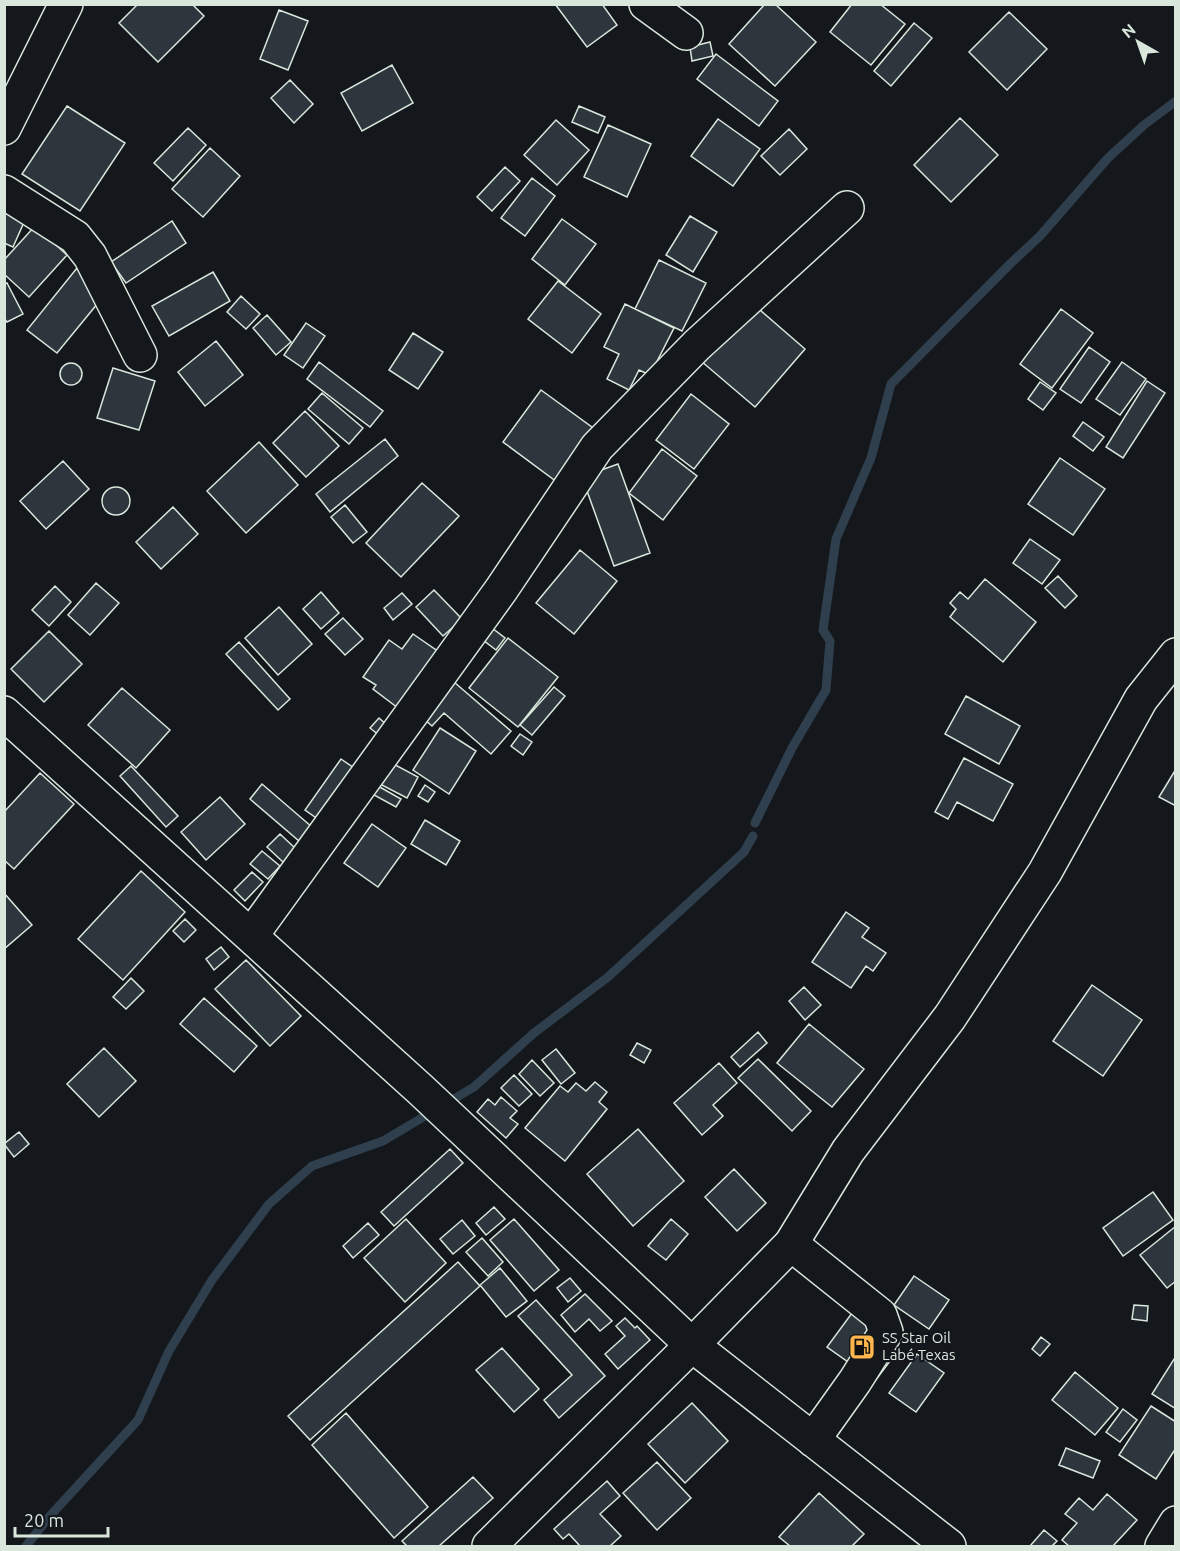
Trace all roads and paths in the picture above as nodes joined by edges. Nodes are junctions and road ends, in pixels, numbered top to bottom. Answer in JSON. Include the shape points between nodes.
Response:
{"nodes":[{"id":1,"x":66,"y":4,"type":"edge"},
{"id":2,"x":646,"y":4,"type":"edge"},
{"id":3,"x":686,"y":33,"type":"dead end"},
{"id":4,"x":4,"y":128,"type":"edge"},
{"id":5,"x":4,"y":192,"type":"edge"},
{"id":6,"x":847,"y":208,"type":"dead end"},
{"id":7,"x":140,"y":355,"type":"dead end"},
{"id":8,"x":1176,"y":655,"type":"edge"},
{"id":9,"x":4,"y":713,"type":"edge"},
{"id":10,"x":251,"y":936,"type":"junction"},
{"id":11,"x":790,"y":1244,"type":"junction"},
{"id":12,"x":692,"y":1346,"type":"junction"},
{"id":13,"x":813,"y":1440,"type":"junction"},
{"id":14,"x":1176,"y":1523,"type":"edge"},
{"id":15,"x":489,"y":1546,"type":"edge"},
{"id":16,"x":949,"y":1546,"type":"edge"},
{"id":17,"x":1162,"y":1546,"type":"edge"}],
"edges":[{"from":1,"to":4,"type":"street"},
{"from":2,"to":3,"type":"street"},
{"from":5,"to":7,"type":"street","via":[[75,237],[90,256]]},
{"from":6,"to":10,"type":"street","via":[[697,345],[597,447],[501,590]]},
{"from":8,"to":11,"type":"street","via":[[1141,699],[1045,872],[963,998],[848,1151]]},
{"from":9,"to":10,"type":"street"},
{"from":10,"to":12,"type":"street"},
{"from":11,"to":12,"type":"street"},
{"from":11,"to":13,"type":"street","via":[[880,1315],[886,1332]]},
{"from":12,"to":13,"type":"street"},
{"from":12,"to":15,"type":"street"},
{"from":13,"to":16,"type":"street"},
{"from":14,"to":17,"type":"street"}]}
